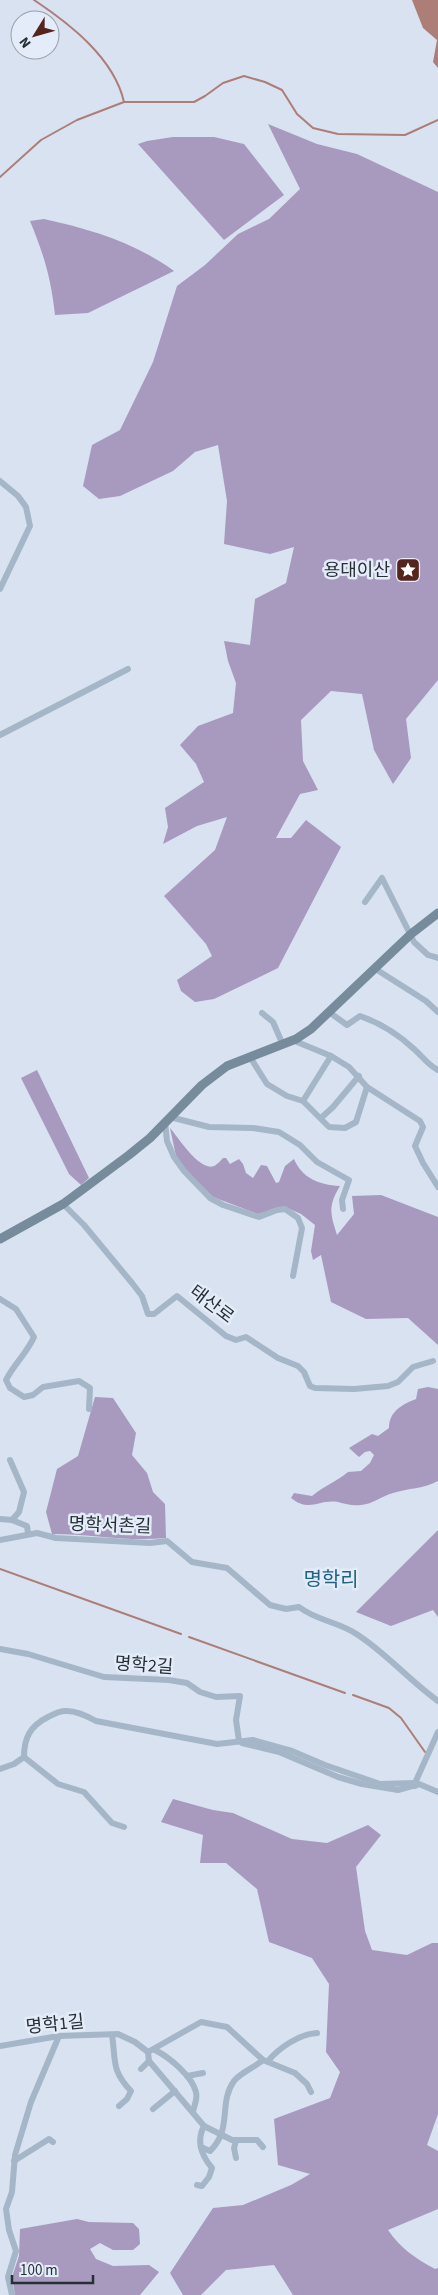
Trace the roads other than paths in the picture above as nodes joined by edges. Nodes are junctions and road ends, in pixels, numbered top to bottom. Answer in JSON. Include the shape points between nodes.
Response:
{"nodes":[{"id":1,"x":0,"y":481,"type":"edge"},
{"id":2,"x":0,"y":589,"type":"edge"},
{"id":3,"x":128,"y":669,"type":"dead end"},
{"id":4,"x":0,"y":735,"type":"edge"},
{"id":5,"x":365,"y":902,"type":"dead end"},
{"id":6,"x":438,"y":913,"type":"edge"},
{"id":7,"x":410,"y":934,"type":"junction"},
{"id":8,"x":438,"y":958,"type":"edge"},
{"id":9,"x":374,"y":968,"type":"junction"},
{"id":10,"x":438,"y":1011,"type":"edge"},
{"id":11,"x":328,"y":1012,"type":"junction"},
{"id":12,"x":262,"y":1013,"type":"dead end"},
{"id":13,"x":296,"y":1039,"type":"junction"},
{"id":14,"x":283,"y":1045,"type":"junction"},
{"id":15,"x":331,"y":1056,"type":"junction"},
{"id":16,"x":250,"y":1057,"type":"junction"},
{"id":17,"x":438,"y":1070,"type":"edge"},
{"id":18,"x":358,"y":1076,"type":"junction"},
{"id":19,"x":367,"y":1087,"type":"junction"},
{"id":20,"x":303,"y":1101,"type":"junction"},
{"id":21,"x":321,"y":1118,"type":"junction"},
{"id":22,"x":168,"y":1119,"type":"junction"},
{"id":23,"x":438,"y":1187,"type":"edge"},
{"id":24,"x":63,"y":1204,"type":"junction"},
{"id":25,"x":343,"y":1209,"type":"dead end"},
{"id":26,"x":0,"y":1240,"type":"edge"},
{"id":27,"x":293,"y":1276,"type":"dead end"},
{"id":28,"x":0,"y":1299,"type":"edge"},
{"id":29,"x":433,"y":1360,"type":"dead end"},
{"id":30,"x":89,"y":1409,"type":"dead end"},
{"id":31,"x":10,"y":1460,"type":"dead end"},
{"id":32,"x":0,"y":1519,"type":"edge"},
{"id":33,"x":12,"y":1520,"type":"junction"},
{"id":34,"x":28,"y":1533,"type":"junction"},
{"id":35,"x":0,"y":1540,"type":"edge"},
{"id":36,"x":0,"y":1649,"type":"edge"},
{"id":37,"x":438,"y":1701,"type":"edge"},
{"id":38,"x":438,"y":1732,"type":"edge"},
{"id":39,"x":239,"y":1741,"type":"junction"},
{"id":40,"x":24,"y":1757,"type":"junction"},
{"id":41,"x":0,"y":1769,"type":"edge"},
{"id":42,"x":415,"y":1784,"type":"junction"},
{"id":43,"x":438,"y":1792,"type":"edge"},
{"id":44,"x":124,"y":1827,"type":"dead end"},
{"id":45,"x":316,"y":2033,"type":"dead end"},
{"id":46,"x":112,"y":2034,"type":"junction"},
{"id":47,"x":59,"y":2036,"type":"junction"},
{"id":48,"x":0,"y":2046,"type":"edge"},
{"id":49,"x":152,"y":2051,"type":"junction"},
{"id":50,"x":149,"y":2060,"type":"junction"},
{"id":51,"x":265,"y":2061,"type":"junction"},
{"id":52,"x":141,"y":2069,"type":"dead end"},
{"id":53,"x":203,"y":2073,"type":"dead end"},
{"id":54,"x":186,"y":2076,"type":"junction"},
{"id":55,"x":175,"y":2091,"type":"junction"},
{"id":56,"x":311,"y":2092,"type":"dead end"},
{"id":57,"x":119,"y":2106,"type":"dead end"},
{"id":58,"x":152,"y":2109,"type":"dead end"},
{"id":59,"x":192,"y":2112,"type":"junction"},
{"id":60,"x":204,"y":2126,"type":"junction"},
{"id":61,"x":222,"y":2135,"type":"junction"},
{"id":62,"x":236,"y":2141,"type":"junction"},
{"id":63,"x":53,"y":2142,"type":"dead end"},
{"id":64,"x":201,"y":2147,"type":"junction"},
{"id":65,"x":263,"y":2147,"type":"dead end"},
{"id":66,"x":236,"y":2158,"type":"dead end"},
{"id":67,"x":14,"y":2161,"type":"junction"},
{"id":68,"x":197,"y":2185,"type":"dead end"},
{"id":69,"x":12,"y":2295,"type":"edge"}],
"edges":[{"from":1,"to":2,"type":"street","via":[[26,507],[30,526]]},
{"from":3,"to":4,"type":"street"},
{"from":5,"to":7,"type":"street","via":[[382,878]]},
{"from":6,"to":7,"type":"street"},
{"from":7,"to":8,"type":"street","via":[[428,955]]},
{"from":7,"to":9,"type":"street"},
{"from":9,"to":10,"type":"street"},
{"from":9,"to":11,"type":"street"},
{"from":11,"to":13,"type":"street"},
{"from":11,"to":17,"type":"street","via":[[347,1025],[360,1016],[389,1030],[413,1048],[430,1067]]},
{"from":12,"to":14,"type":"street","via":[[273,1022]]},
{"from":13,"to":14,"type":"street"},
{"from":13,"to":15,"type":"street"},
{"from":14,"to":16,"type":"street"},
{"from":15,"to":18,"type":"street"},
{"from":15,"to":20,"type":"street"},
{"from":16,"to":20,"type":"street","via":[[272,1088]]},
{"from":16,"to":22,"type":"street","via":[[213,1075]]},
{"from":18,"to":19,"type":"street"},
{"from":18,"to":21,"type":"street"},
{"from":19,"to":21,"type":"street","via":[[356,1122],[337,1128],[329,1127]]},
{"from":19,"to":23,"type":"street","via":[[420,1122],[423,1127],[416,1146]]},
{"from":20,"to":21,"type":"street"},
{"from":22,"to":24,"type":"street","via":[[129,1155]]},
{"from":22,"to":25,"type":"street","via":[[209,1127],[279,1132],[300,1145],[317,1162],[349,1180],[342,1200]]},
{"from":22,"to":27,"type":"street","via":[[167,1142],[174,1157],[210,1198],[259,1217],[285,1209],[298,1218],[302,1228]]},
{"from":24,"to":26,"type":"street"},
{"from":24,"to":29,"type":"street","name":"태산로","via":[[132,1282],[142,1296],[148,1314],[154,1314],[177,1296],[226,1336],[236,1340],[246,1337],[278,1358],[298,1366],[310,1386],[354,1389],[388,1386],[398,1382],[413,1367]]},
{"from":28,"to":30,"type":"street","via":[[16,1309],[34,1337],[6,1380],[10,1388],[24,1397],[43,1387],[78,1381],[90,1388]]},
{"from":31,"to":33,"type":"street","via":[[24,1492],[19,1512]]},
{"from":32,"to":33,"type":"street"},
{"from":33,"to":34,"type":"street","name":"명학서촌길","via":[[27,1526]]},
{"from":34,"to":35,"type":"street","name":"명학서촌길"},
{"from":34,"to":37,"type":"street","name":"명학서촌길","via":[[56,1538],[167,1541],[192,1562],[227,1568],[270,1604],[286,1609],[300,1607],[311,1616],[348,1628],[380,1650]]},
{"from":36,"to":39,"type":"street","name":"명학2길","via":[[104,1677],[169,1680],[216,1696],[240,1696],[236,1720]]},
{"from":38,"to":42,"type":"street"},
{"from":39,"to":40,"type":"street","via":[[217,1744],[96,1721],[64,1710],[32,1727],[24,1745]]},
{"from":39,"to":42,"type":"street","via":[[269,1744],[380,1784]]},
{"from":40,"to":41,"type":"street"},
{"from":40,"to":44,"type":"street","via":[[58,1784],[84,1792],[112,1823]]},
{"from":42,"to":43,"type":"street"},
{"from":45,"to":51,"type":"street","via":[[306,2033],[282,2046]]},
{"from":46,"to":47,"type":"street","name":"명학1길"},
{"from":46,"to":49,"type":"street","name":"명학1길"},
{"from":46,"to":57,"type":"street","via":[[116,2071],[131,2091]]},
{"from":47,"to":48,"type":"street","name":"명학1길"},
{"from":47,"to":67,"type":"street","via":[[31,2102]]},
{"from":49,"to":50,"type":"street"},
{"from":49,"to":51,"type":"street","via":[[201,2022],[227,2027]]},
{"from":49,"to":54,"type":"street","name":"명학1길"},
{"from":50,"to":52,"type":"street"},
{"from":50,"to":55,"type":"street"},
{"from":51,"to":56,"type":"street","via":[[295,2073]]},
{"from":51,"to":61,"type":"street","via":[[235,2079],[227,2094]]},
{"from":53,"to":54,"type":"street"},
{"from":54,"to":59,"type":"street","name":"명학1길","via":[[196,2092]]},
{"from":55,"to":58,"type":"street"},
{"from":55,"to":59,"type":"street"},
{"from":59,"to":60,"type":"street"},
{"from":60,"to":61,"type":"street"},
{"from":60,"to":64,"type":"street","via":[[200,2135]]},
{"from":61,"to":62,"type":"street"},
{"from":61,"to":64,"type":"street","via":[[210,2150]]},
{"from":62,"to":65,"type":"street","via":[[257,2140]]},
{"from":62,"to":66,"type":"street"},
{"from":63,"to":67,"type":"street","via":[[49,2139]]},
{"from":64,"to":68,"type":"street","via":[[212,2168],[202,2186]]},
{"from":67,"to":69,"type":"street","via":[[12,2192],[6,2208],[16,2251],[8,2277]]}]}
